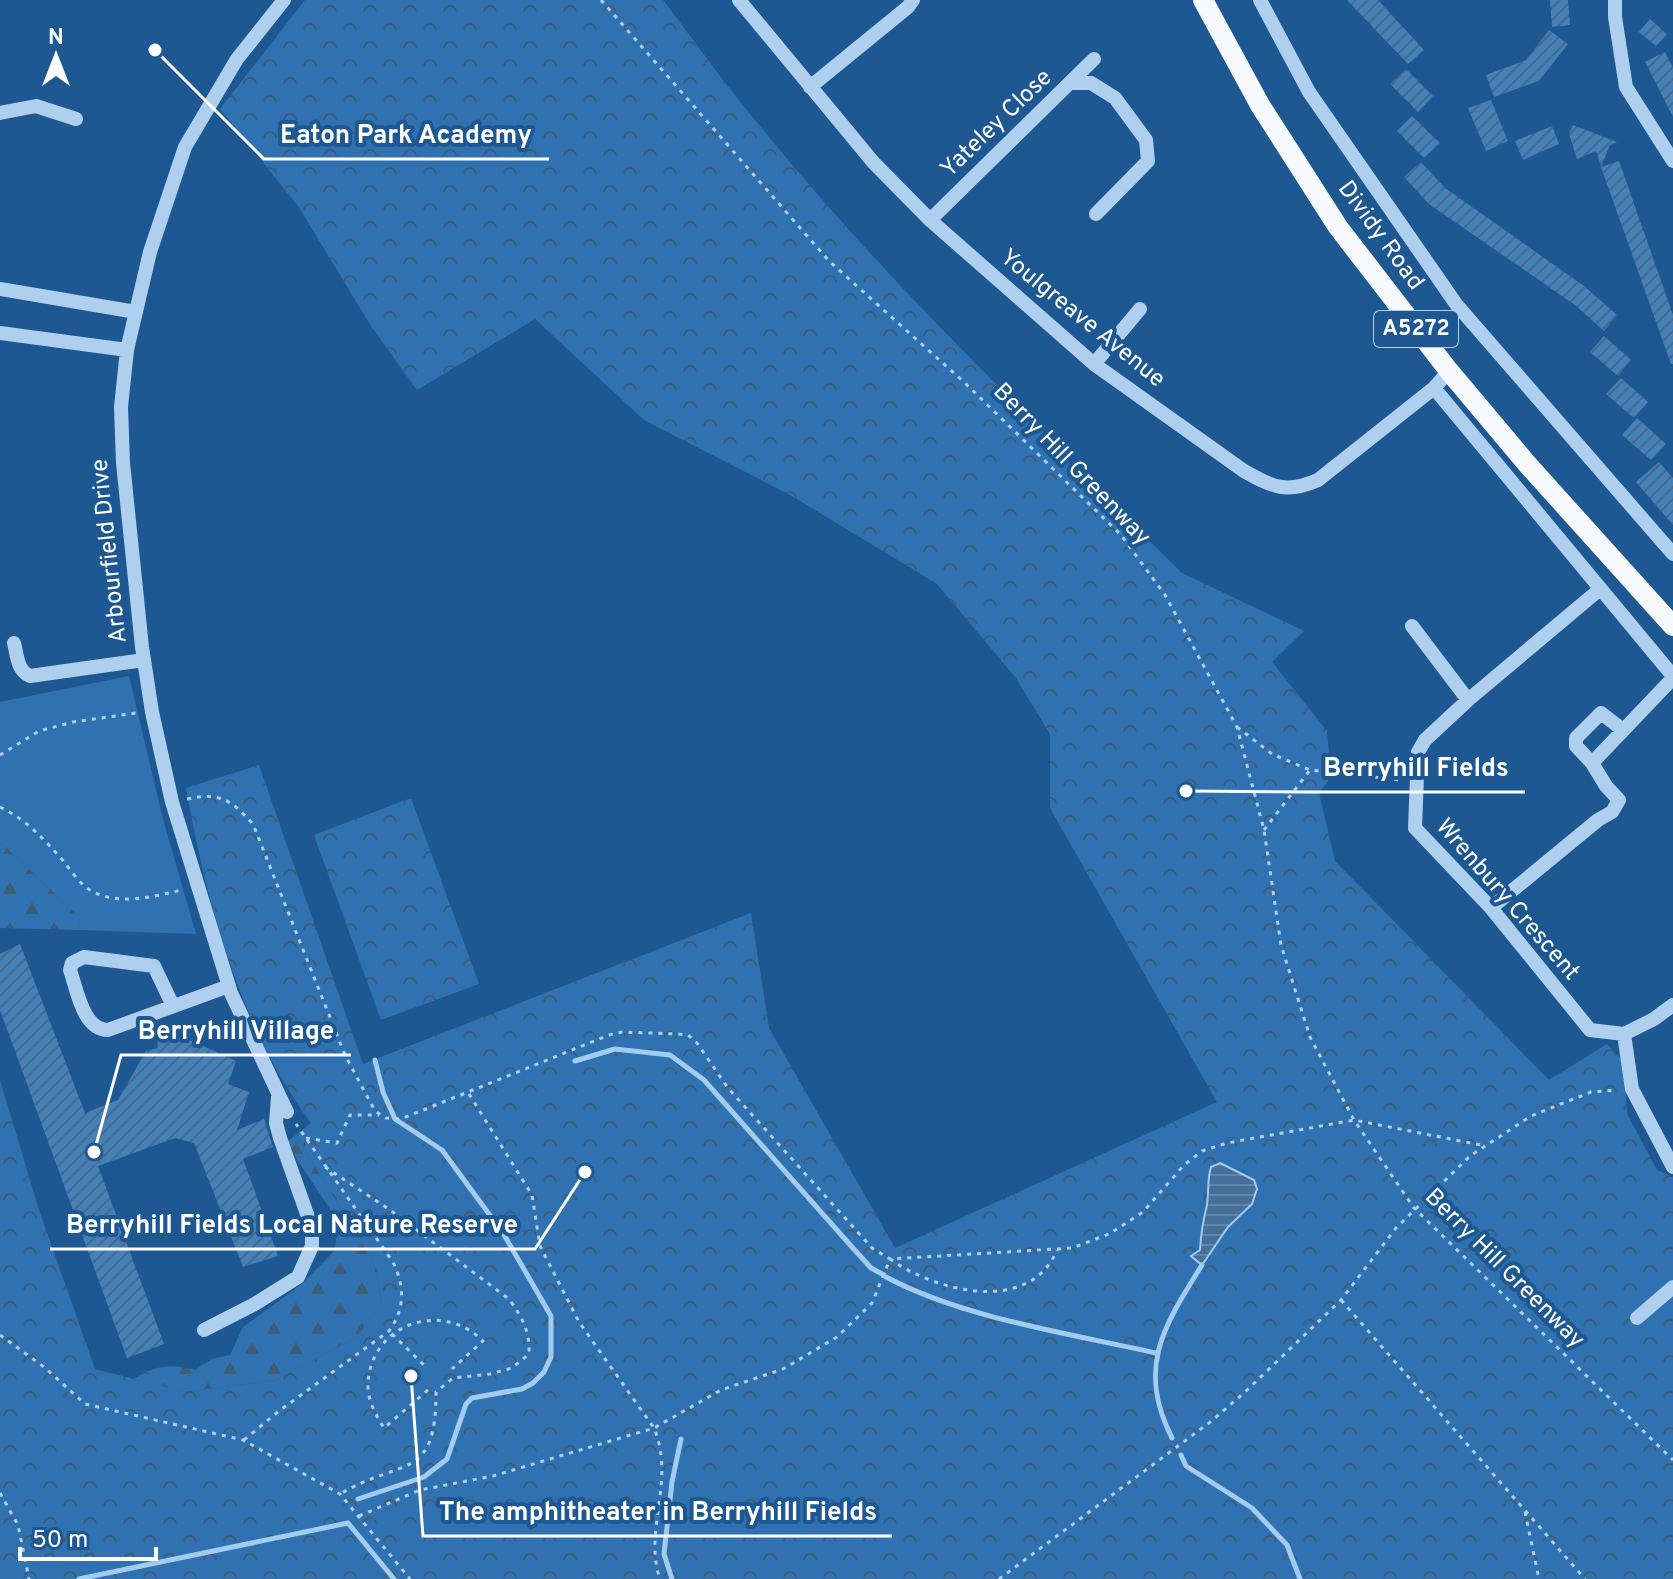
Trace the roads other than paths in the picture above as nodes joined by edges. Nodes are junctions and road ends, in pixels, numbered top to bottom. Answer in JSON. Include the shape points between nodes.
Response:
{"nodes":[{"id":1,"x":284,"y":0,"type":"edge"},
{"id":2,"x":739,"y":0,"type":"edge"},
{"id":3,"x":913,"y":0,"type":"edge"},
{"id":4,"x":1203,"y":0,"type":"edge"},
{"id":5,"x":1260,"y":0,"type":"edge"},
{"id":6,"x":1615,"y":0,"type":"edge"},
{"id":7,"x":1094,"y":59,"type":"dead end"},
{"id":8,"x":1070,"y":83,"type":"junction"},
{"id":9,"x":810,"y":87,"type":"junction"},
{"id":10,"x":0,"y":113,"type":"edge"},
{"id":11,"x":76,"y":119,"type":"dead end"},
{"id":12,"x":1673,"y":161,"type":"edge"},
{"id":13,"x":1096,"y":214,"type":"dead end"},
{"id":14,"x":930,"y":220,"type":"junction"},
{"id":15,"x":0,"y":289,"type":"edge"},
{"id":16,"x":1140,"y":309,"type":"dead end"},
{"id":17,"x":136,"y":312,"type":"junction"},
{"id":18,"x":0,"y":333,"type":"edge"},
{"id":19,"x":127,"y":350,"type":"junction"},
{"id":20,"x":1094,"y":364,"type":"junction"},
{"id":21,"x":1449,"y":371,"type":"junction"},
{"id":22,"x":1434,"y":388,"type":"junction"},
{"id":23,"x":1673,"y":554,"type":"edge"},
{"id":24,"x":1599,"y":590,"type":"junction"},
{"id":25,"x":1412,"y":626,"type":"dead end"},
{"id":26,"x":1673,"y":626,"type":"edge"},
{"id":27,"x":14,"y":643,"type":"dead end"},
{"id":28,"x":144,"y":660,"type":"junction"},
{"id":29,"x":1673,"y":677,"type":"edge"},
{"id":30,"x":1468,"y":700,"type":"junction"},
{"id":31,"x":1623,"y":730,"type":"junction"},
{"id":32,"x":1592,"y":763,"type":"junction"},
{"id":33,"x":1491,"y":908,"type":"junction"},
{"id":34,"x":229,"y":986,"type":"junction"},
{"id":35,"x":1673,"y":1005,"type":"edge"},
{"id":36,"x":173,"y":1006,"type":"junction"},
{"id":37,"x":1624,"y":1034,"type":"junction"},
{"id":38,"x":278,"y":1097,"type":"junction"},
{"id":39,"x":287,"y":1112,"type":"road end"},
{"id":40,"x":1673,"y":1167,"type":"edge"},
{"id":41,"x":1673,"y":1287,"type":"edge"},
{"id":42,"x":1637,"y":1318,"type":"dead end"},
{"id":43,"x":204,"y":1330,"type":"dead end"}],
"edges":[{"from":1,"to":17,"type":"street","name":"Arbourfield Drive","via":[[237,59],[185,147]]},
{"from":2,"to":9,"type":"street","name":"Youlgreave Avenue"},
{"from":3,"to":9,"type":"street"},
{"from":4,"to":21,"type":"main road","name":"Dividy Road","number":"A5272","via":[[1260,105],[1338,227]]},
{"from":5,"to":23,"type":"street","name":"Dividy Road","via":[[1309,92],[1456,304]]},
{"from":6,"to":12,"type":"street","via":[[1626,87]]},
{"from":7,"to":8,"type":"street","name":"Yateley Close"},
{"from":8,"to":13,"type":"street","via":[[1091,83],[1115,98],[1146,140],[1148,161]]},
{"from":8,"to":14,"type":"street","name":"Yateley Close"},
{"from":9,"to":14,"type":"street","name":"Youlgreave Avenue"},
{"from":10,"to":11,"type":"street","via":[[36,106]]},
{"from":14,"to":20,"type":"street","name":"Youlgreave Avenue"},
{"from":15,"to":17,"type":"street"},
{"from":16,"to":20,"type":"street"},
{"from":17,"to":19,"type":"street","name":"Arbourfield Drive"},
{"from":18,"to":19,"type":"street"},
{"from":19,"to":28,"type":"street","name":"Arbourfield Drive","via":[[123,463]]},
{"from":20,"to":22,"type":"street","name":"Youlgreave Avenue","via":[[1244,471],[1282,489],[1318,480]]},
{"from":21,"to":22,"type":"street","name":"Youlgreave Avenue"},
{"from":21,"to":26,"type":"main road","name":"Dividy Road","number":"A5272"},
{"from":22,"to":24,"type":"street"},
{"from":24,"to":29,"type":"street"},
{"from":24,"to":30,"type":"street","name":"Wrenbury Crescent"},
{"from":25,"to":30,"type":"street"},
{"from":27,"to":28,"type":"street","via":[[20,668],[30,676]]},
{"from":28,"to":34,"type":"street","name":"Arbourfield Drive","via":[[172,802]]},
{"from":29,"to":31,"type":"street"},
{"from":30,"to":33,"type":"street","name":"Wrenbury Crescent","via":[[1418,752],[1415,828]]},
{"from":31,"to":32,"type":"street"},
{"from":31,"to":32,"type":"street","via":[[1601,713],[1576,738],[1576,746]]},
{"from":32,"to":33,"type":"street","via":[[1619,800],[1612,812]]},
{"from":33,"to":37,"type":"street","name":"Wrenbury Crescent","via":[[1590,1030]]},
{"from":34,"to":36,"type":"street"},
{"from":34,"to":38,"type":"street","name":"Arbourfield Drive"},
{"from":35,"to":37,"type":"street"},
{"from":36,"to":36,"type":"street","via":[[100,1030],[90,1024],[72,963],[84,957],[154,966]]},
{"from":37,"to":40,"type":"street","via":[[1632,1089]]},
{"from":38,"to":39,"type":"street","name":"Arbourfield Drive"},
{"from":38,"to":43,"type":"street","via":[[276,1123],[312,1228],[312,1246],[298,1277]]},
{"from":41,"to":42,"type":"street"}]}
